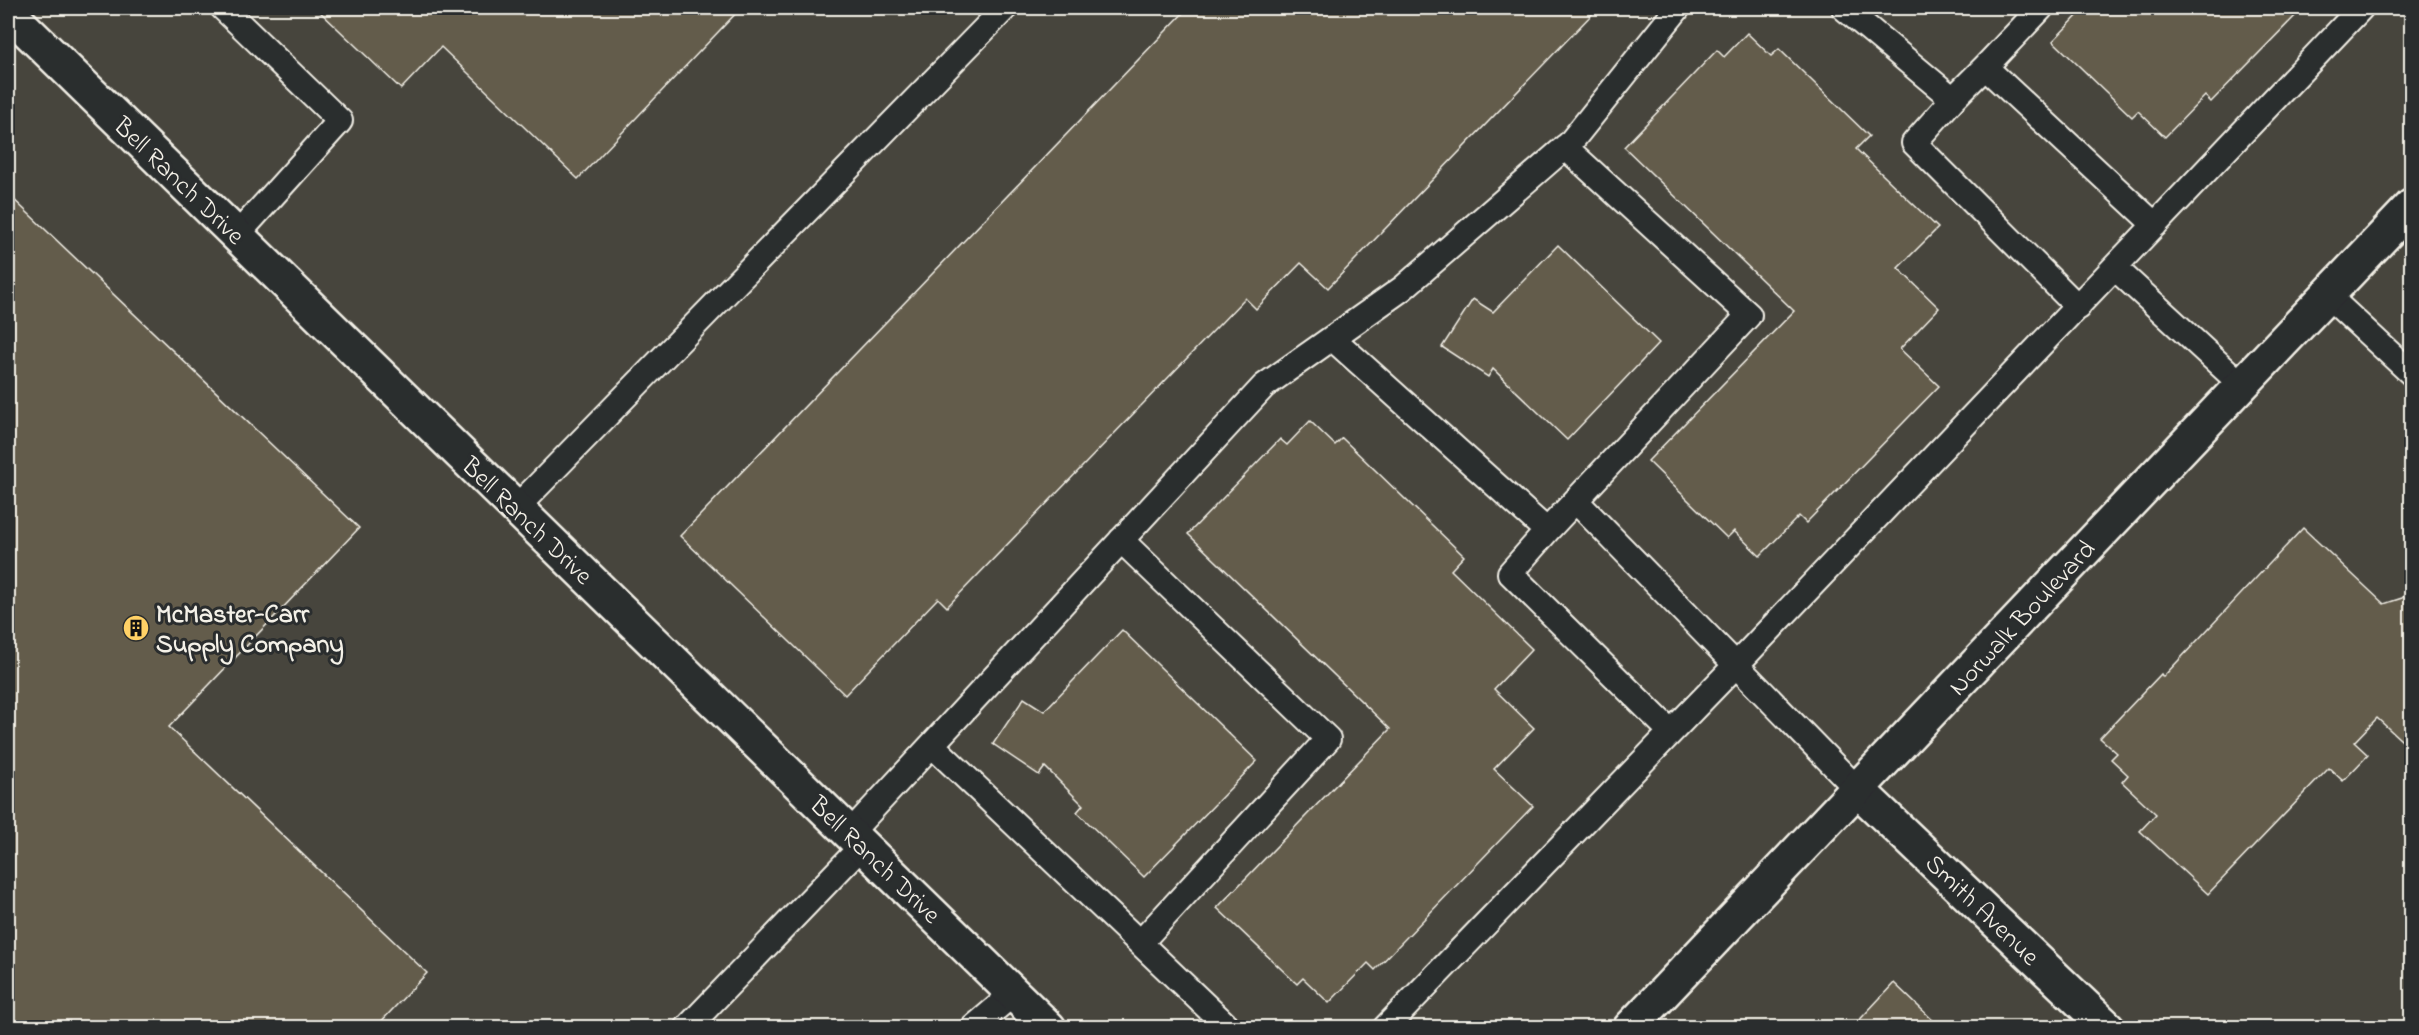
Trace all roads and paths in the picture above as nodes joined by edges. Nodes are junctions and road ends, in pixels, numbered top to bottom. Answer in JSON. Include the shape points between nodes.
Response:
{"nodes":[{"id":1,"x":223,"y":8,"type":"edge"},
{"id":2,"x":1005,"y":8,"type":"edge"},
{"id":3,"x":1678,"y":8,"type":"edge"},
{"id":4,"x":1844,"y":8,"type":"edge"},
{"id":5,"x":2041,"y":8,"type":"edge"},
{"id":6,"x":2361,"y":8,"type":"edge"},
{"id":7,"x":8,"y":12,"type":"edge"},
{"id":8,"x":1985,"y":67,"type":"junction"},
{"id":9,"x":1953,"y":99,"type":"junction"},
{"id":10,"x":1565,"y":147,"type":"junction"},
{"id":11,"x":2412,"y":206,"type":"edge"},
{"id":12,"x":2156,"y":225,"type":"junction"},
{"id":13,"x":237,"y":235,"type":"junction"},
{"id":14,"x":2115,"y":268,"type":"junction"},
{"id":15,"x":2327,"y":295,"type":"junction"},
{"id":16,"x":2078,"y":306,"type":"junction"},
{"id":17,"x":1332,"y":338,"type":"junction"},
{"id":18,"x":2412,"y":374,"type":"edge"},
{"id":19,"x":2242,"y":385,"type":"junction"},
{"id":20,"x":1576,"y":501,"type":"junction"},
{"id":21,"x":516,"y":508,"type":"junction"},
{"id":22,"x":1547,"y":531,"type":"junction"},
{"id":23,"x":1121,"y":540,"type":"junction"},
{"id":24,"x":1736,"y":665,"type":"junction"},
{"id":25,"x":1671,"y":732,"type":"junction"},
{"id":26,"x":932,"y":745,"type":"junction"},
{"id":27,"x":1858,"y":790,"type":"junction"},
{"id":28,"x":856,"y":839,"type":"junction"},
{"id":29,"x":1140,"y":943,"type":"junction"},
{"id":30,"x":1014,"y":993,"type":"junction"},
{"id":31,"x":687,"y":1028,"type":"edge"},
{"id":32,"x":973,"y":1028,"type":"edge"},
{"id":33,"x":1049,"y":1028,"type":"edge"},
{"id":34,"x":1229,"y":1028,"type":"edge"},
{"id":35,"x":1385,"y":1028,"type":"edge"},
{"id":36,"x":1630,"y":1028,"type":"edge"},
{"id":37,"x":2108,"y":1028,"type":"edge"}],
"edges":[{"from":1,"to":13,"type":"lane","via":[[340,121]]},
{"from":2,"to":21,"type":"lane"},
{"from":3,"to":10,"type":"lane"},
{"from":4,"to":9,"type":"lane"},
{"from":5,"to":8,"type":"lane"},
{"from":6,"to":12,"type":"lane"},
{"from":7,"to":13,"type":"street","name":"Bell Ranch Drive"},
{"from":8,"to":9,"type":"lane"},
{"from":8,"to":12,"type":"lane"},
{"from":9,"to":16,"type":"lane","via":[[1914,143]]},
{"from":10,"to":17,"type":"lane","via":[[1403,288]]},
{"from":10,"to":20,"type":"lane","via":[[1749,315]]},
{"from":11,"to":15,"type":"street","name":"Norwalk Boulevard"},
{"from":12,"to":14,"type":"lane"},
{"from":13,"to":21,"type":"street","name":"Bell Ranch Drive"},
{"from":14,"to":16,"type":"lane"},
{"from":14,"to":19,"type":"lane"},
{"from":15,"to":18,"type":"lane"},
{"from":15,"to":19,"type":"street","name":"Norwalk Boulevard"},
{"from":16,"to":24,"type":"lane"},
{"from":17,"to":22,"type":"lane"},
{"from":17,"to":23,"type":"lane","via":[[1264,386]]},
{"from":19,"to":27,"type":"street","name":"Norwalk Boulevard"},
{"from":20,"to":22,"type":"lane"},
{"from":20,"to":24,"type":"lane"},
{"from":21,"to":28,"type":"street","name":"Bell Ranch Drive"},
{"from":22,"to":25,"type":"lane","via":[[1510,573]]},
{"from":23,"to":26,"type":"lane"},
{"from":23,"to":29,"type":"lane","via":[[1328,739]]},
{"from":24,"to":25,"type":"lane"},
{"from":24,"to":27,"type":"lane"},
{"from":25,"to":35,"type":"lane"},
{"from":26,"to":28,"type":"lane"},
{"from":26,"to":29,"type":"lane"},
{"from":27,"to":36,"type":"street","name":"Norwalk Boulevard"},
{"from":27,"to":37,"type":"street","name":"Smith Avenue"},
{"from":28,"to":30,"type":"street","name":"Bell Ranch Drive"},
{"from":28,"to":31,"type":"lane"},
{"from":29,"to":34,"type":"lane"},
{"from":30,"to":32,"type":"lane"},
{"from":30,"to":33,"type":"street","name":"Bell Ranch Drive"}]}
